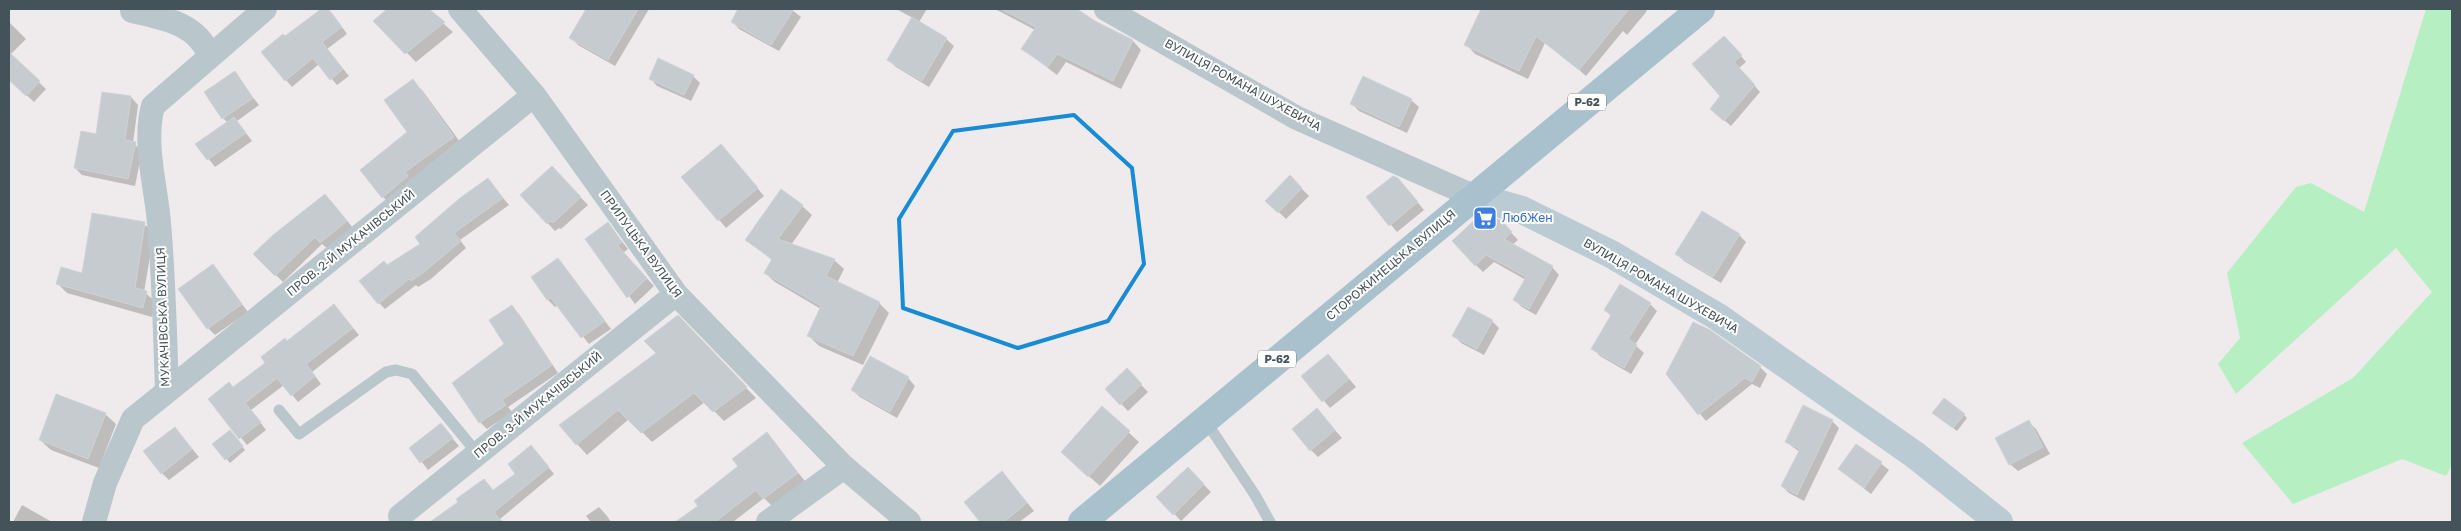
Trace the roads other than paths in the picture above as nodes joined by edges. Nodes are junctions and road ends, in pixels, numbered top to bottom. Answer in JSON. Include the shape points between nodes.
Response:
{"nodes":[{"id":1,"x":132,"y":9,"type":"edge"},
{"id":2,"x":265,"y":9,"type":"edge"},
{"id":3,"x":460,"y":9,"type":"edge"},
{"id":4,"x":1106,"y":9,"type":"edge"},
{"id":5,"x":1701,"y":9,"type":"edge"},
{"id":6,"x":210,"y":55,"type":"junction"},
{"id":7,"x":534,"y":95,"type":"junction"},
{"id":8,"x":1472,"y":196,"type":"junction"},
{"id":9,"x":676,"y":294,"type":"junction"},
{"id":10,"x":167,"y":391,"type":"junction"},
{"id":11,"x":279,"y":410,"type":"dead end"},
{"id":12,"x":1205,"y":420,"type":"junction"},
{"id":13,"x":477,"y":454,"type":"junction"},
{"id":14,"x":844,"y":467,"type":"junction"},
{"id":15,"x":400,"y":516,"type":"dead end"},
{"id":16,"x":94,"y":522,"type":"edge"},
{"id":17,"x":768,"y":522,"type":"edge"},
{"id":18,"x":909,"y":522,"type":"edge"},
{"id":19,"x":1082,"y":522,"type":"edge"},
{"id":20,"x":1270,"y":522,"type":"edge"},
{"id":21,"x":1999,"y":522,"type":"edge"}],
"edges":[{"from":1,"to":6,"type":"street","via":[[177,22],[204,42]]},
{"from":2,"to":6,"type":"street"},
{"from":3,"to":7,"type":"street","name":"ПРИЛУЦЬКА ВУЛИЦЯ"},
{"from":4,"to":8,"type":"street","name":"ВУЛИЦЯ РОМАНА ШУХЕВИЧА","via":[[1297,118]]},
{"from":5,"to":8,"type":"main road","name":"СТОРОЖИНЕЦЬКА ВУЛИЦЯ","number":"Р-62"},
{"from":6,"to":10,"type":"street","name":"МУКАЧІВСЬКА ВУЛИЦЯ","via":[[153,106],[149,120],[159,224]]},
{"from":7,"to":9,"type":"street","name":"ПРИЛУЦЬКА ВУЛИЦЯ"},
{"from":7,"to":10,"type":"street","name":"ПРОВ. 2-Й МУКАЧІВСЬКИЙ"},
{"from":8,"to":12,"type":"main road","name":"СТОРОЖИНЕЦЬКА ВУЛИЦЯ","number":"Р-62"},
{"from":8,"to":21,"type":"street","name":"ВУЛИЦЯ РОМАНА ШУХЕВИЧА","via":[[1522,210],[1611,254],[1718,317],[1915,455]]},
{"from":9,"to":13,"type":"street","name":"ПРОВ. 3-Й МУКАЧІВСЬКИЙ"},
{"from":9,"to":14,"type":"street","name":"ПРИЛУЦЬКА ВУЛИЦЯ"},
{"from":10,"to":16,"type":"street","name":"МУКАЧІВСЬКА ВУЛИЦЯ","via":[[133,420],[105,483]]},
{"from":11,"to":13,"type":"lane","via":[[299,434],[386,372],[405,371],[412,374]]},
{"from":12,"to":19,"type":"main road","name":"СТОРОЖИНЕЦЬКА ВУЛИЦЯ","number":"Р-62"},
{"from":12,"to":20,"type":"lane"},
{"from":13,"to":15,"type":"street","name":"ПРОВ. 3-Й МУКАЧІВСЬКИЙ"},
{"from":14,"to":17,"type":"street"},
{"from":14,"to":18,"type":"street","name":"ПРИЛУЦЬКА ВУЛИЦЯ"}]}
